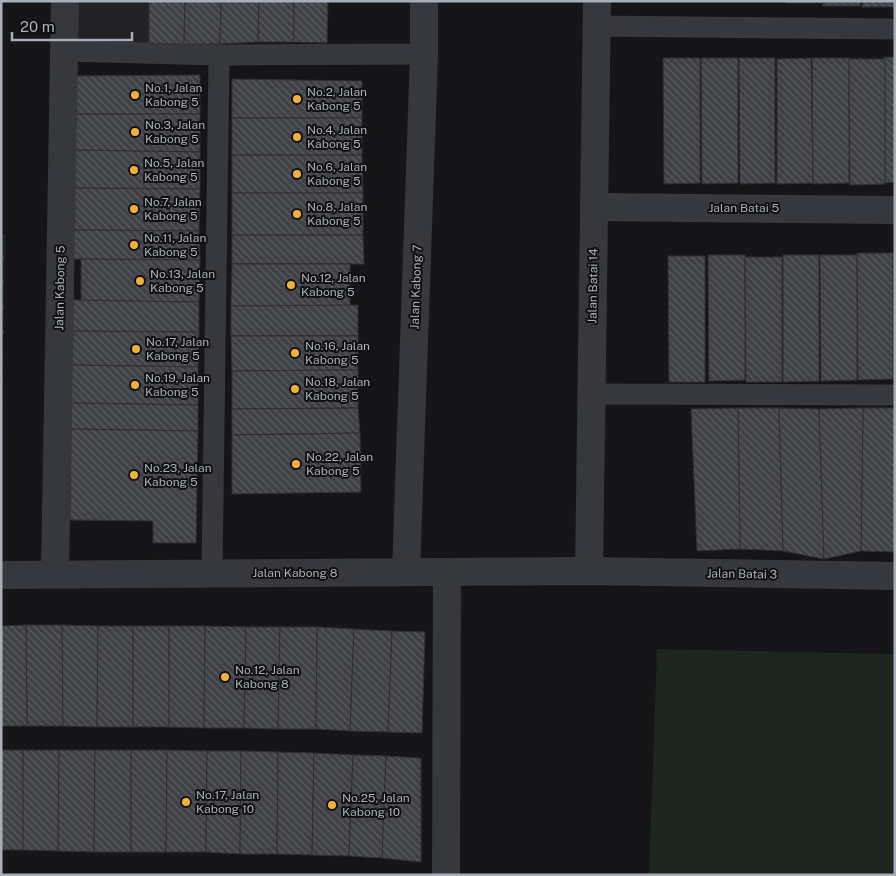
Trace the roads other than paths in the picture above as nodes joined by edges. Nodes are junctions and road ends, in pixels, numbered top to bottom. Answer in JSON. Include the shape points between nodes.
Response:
{"nodes":[{"id":1,"x":65,"y":1,"type":"edge"},
{"id":2,"x":424,"y":1,"type":"edge"},
{"id":3,"x":596,"y":14,"type":"edge"},
{"id":4,"x":895,"y":29,"type":"edge"},
{"id":5,"x":65,"y":51,"type":"junction"},
{"id":6,"x":424,"y":54,"type":"junction"},
{"id":7,"x":219,"y":55,"type":"junction"},
{"id":8,"x":594,"y":207,"type":"junction"},
{"id":9,"x":895,"y":210,"type":"edge"},
{"id":10,"x":592,"y":394,"type":"junction"},
{"id":11,"x":895,"y":395,"type":"edge"},
{"id":12,"x":590,"y":571,"type":"junction"},
{"id":13,"x":406,"y":572,"type":"junction"},
{"id":14,"x":447,"y":572,"type":"junction"},
{"id":15,"x":55,"y":574,"type":"junction"},
{"id":16,"x":212,"y":574,"type":"junction"},
{"id":17,"x":1,"y":575,"type":"edge"},
{"id":18,"x":895,"y":576,"type":"edge"},
{"id":19,"x":446,"y":875,"type":"edge"}],
"edges":[{"from":1,"to":5,"type":"street","name":"Jalan Kabong 5"},
{"from":2,"to":6,"type":"street","name":"Jalan Kabong 7"},
{"from":3,"to":4,"type":"lane"},
{"from":3,"to":8,"type":"street","name":"Jalan Batai 14"},
{"from":5,"to":7,"type":"lane"},
{"from":5,"to":15,"type":"street","name":"Jalan Kabong 5"},
{"from":6,"to":7,"type":"lane"},
{"from":6,"to":13,"type":"street","name":"Jalan Kabong 7"},
{"from":7,"to":16,"type":"lane"},
{"from":8,"to":9,"type":"street","name":"Jalan Batai 5"},
{"from":8,"to":10,"type":"street","name":"Jalan Batai 14"},
{"from":10,"to":11,"type":"lane"},
{"from":10,"to":12,"type":"street","name":"Jalan Batai 14"},
{"from":12,"to":14,"type":"street","name":"Jalan Kabong 8"},
{"from":12,"to":18,"type":"street","name":"Jalan Batai 3"},
{"from":13,"to":14,"type":"street","name":"Jalan Kabong 8"},
{"from":13,"to":16,"type":"street","name":"Jalan Kabong 8"},
{"from":14,"to":19,"type":"street"},
{"from":15,"to":16,"type":"street","name":"Jalan Kabong 8"},
{"from":15,"to":17,"type":"street","name":"Jalan Kabong 8"}]}
